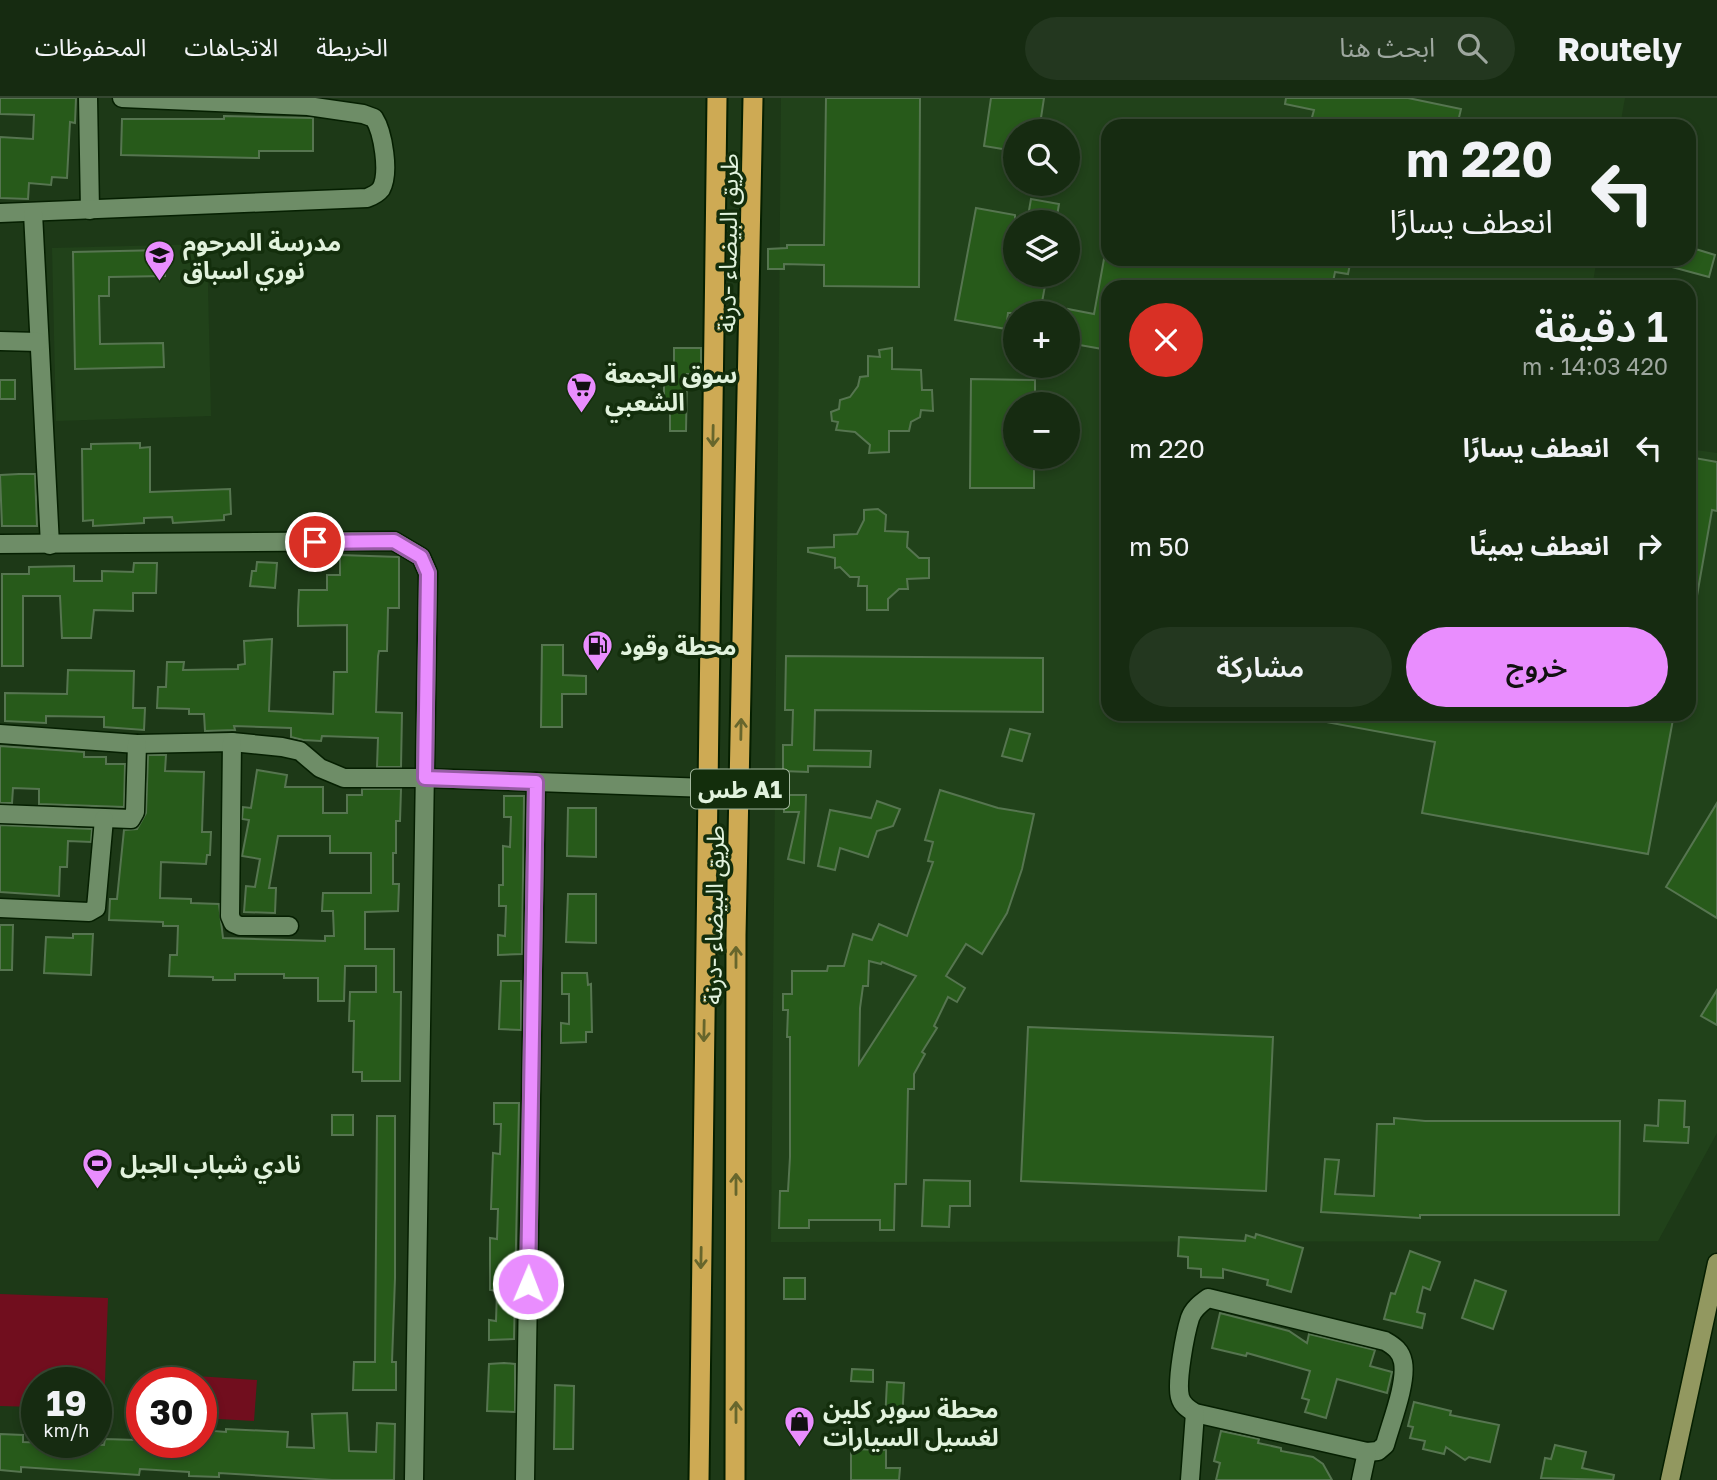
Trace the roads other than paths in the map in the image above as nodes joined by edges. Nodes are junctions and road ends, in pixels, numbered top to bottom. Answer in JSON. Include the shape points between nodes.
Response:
{"nodes":[{"id":1,"x":88,"y":98,"type":"edge"},
{"id":2,"x":122,"y":98,"type":"edge"},
{"id":3,"x":717,"y":98,"type":"edge"},
{"id":4,"x":753,"y":98,"type":"edge"},
{"id":5,"x":308,"y":102,"type":"edge"},
{"id":6,"x":90,"y":210,"type":"junction"},
{"id":7,"x":0,"y":213,"type":"edge"},
{"id":8,"x":33,"y":213,"type":"junction"},
{"id":9,"x":0,"y":341,"type":"edge"},
{"id":10,"x":38,"y":342,"type":"junction"},
{"id":11,"x":0,"y":544,"type":"edge"},
{"id":12,"x":50,"y":545,"type":"junction"},
{"id":13,"x":0,"y":734,"type":"edge"},
{"id":14,"x":232,"y":742,"type":"junction"},
{"id":15,"x":136,"y":744,"type":"junction"},
{"id":16,"x":425,"y":778,"type":"junction"},
{"id":17,"x":536,"y":782,"type":"junction"},
{"id":18,"x":708,"y":788,"type":"junction"},
{"id":19,"x":0,"y":814,"type":"edge"},
{"id":20,"x":104,"y":819,"type":"junction"},
{"id":21,"x":0,"y":908,"type":"edge"},
{"id":22,"x":289,"y":926,"type":"dead end"},
{"id":23,"x":1717,"y":1263,"type":"edge"},
{"id":24,"x":1195,"y":1413,"type":"junction"},
{"id":25,"x":1367,"y":1452,"type":"junction"},
{"id":26,"x":414,"y":1480,"type":"edge"},
{"id":27,"x":525,"y":1480,"type":"edge"},
{"id":28,"x":699,"y":1480,"type":"edge"},
{"id":29,"x":736,"y":1480,"type":"edge"},
{"id":30,"x":1190,"y":1480,"type":"edge"},
{"id":31,"x":1361,"y":1480,"type":"edge"},
{"id":32,"x":1670,"y":1480,"type":"edge"}],
"edges":[{"from":1,"to":6,"type":"street"},
{"from":2,"to":5,"type":"street"},
{"from":3,"to":18,"type":"highway","name":"طريق البيضاء -درنة","number":"طس A1","one_way":true},
{"from":29,"to":4,"type":"highway","name":"طريق البيضاء -درنة","number":"طس A1","one_way":true,"via":[[736,935]]},
{"from":5,"to":6,"type":"street","via":[[374,118],[383,137],[384,178],[374,195]]},
{"from":6,"to":8,"type":"street"},
{"from":7,"to":8,"type":"street"},
{"from":8,"to":10,"type":"street"},
{"from":9,"to":10,"type":"street"},
{"from":10,"to":12,"type":"street"},
{"from":11,"to":12,"type":"street"},
{"from":12,"to":16,"type":"street","via":[[394,541],[408,548],[421,557],[428,573]]},
{"from":13,"to":15,"type":"street"},
{"from":14,"to":15,"type":"street"},
{"from":14,"to":16,"type":"street","via":[[300,751],[320,768],[344,778]]},
{"from":14,"to":22,"type":"street","via":[[230,916],[240,926]]},
{"from":15,"to":20,"type":"street","via":[[135,812],[131,819]]},
{"from":16,"to":17,"type":"street"},
{"from":16,"to":26,"type":"street"},
{"from":17,"to":18,"type":"street"},
{"from":17,"to":27,"type":"street"},
{"from":18,"to":28,"type":"highway","name":"طريق البيضاء -درنة","number":"طس A1","one_way":true},
{"from":19,"to":20,"type":"street"},
{"from":20,"to":21,"type":"street","via":[[96,908],[89,912]]},
{"from":23,"to":32,"type":"main road"},
{"from":24,"to":25,"type":"street"},
{"from":24,"to":25,"type":"street","via":[[1185,1407],[1180,1380],[1190,1317],[1208,1298],[1385,1341],[1397,1349],[1403,1376],[1385,1445]]},
{"from":24,"to":30,"type":"street"},
{"from":25,"to":31,"type":"street"}]}
